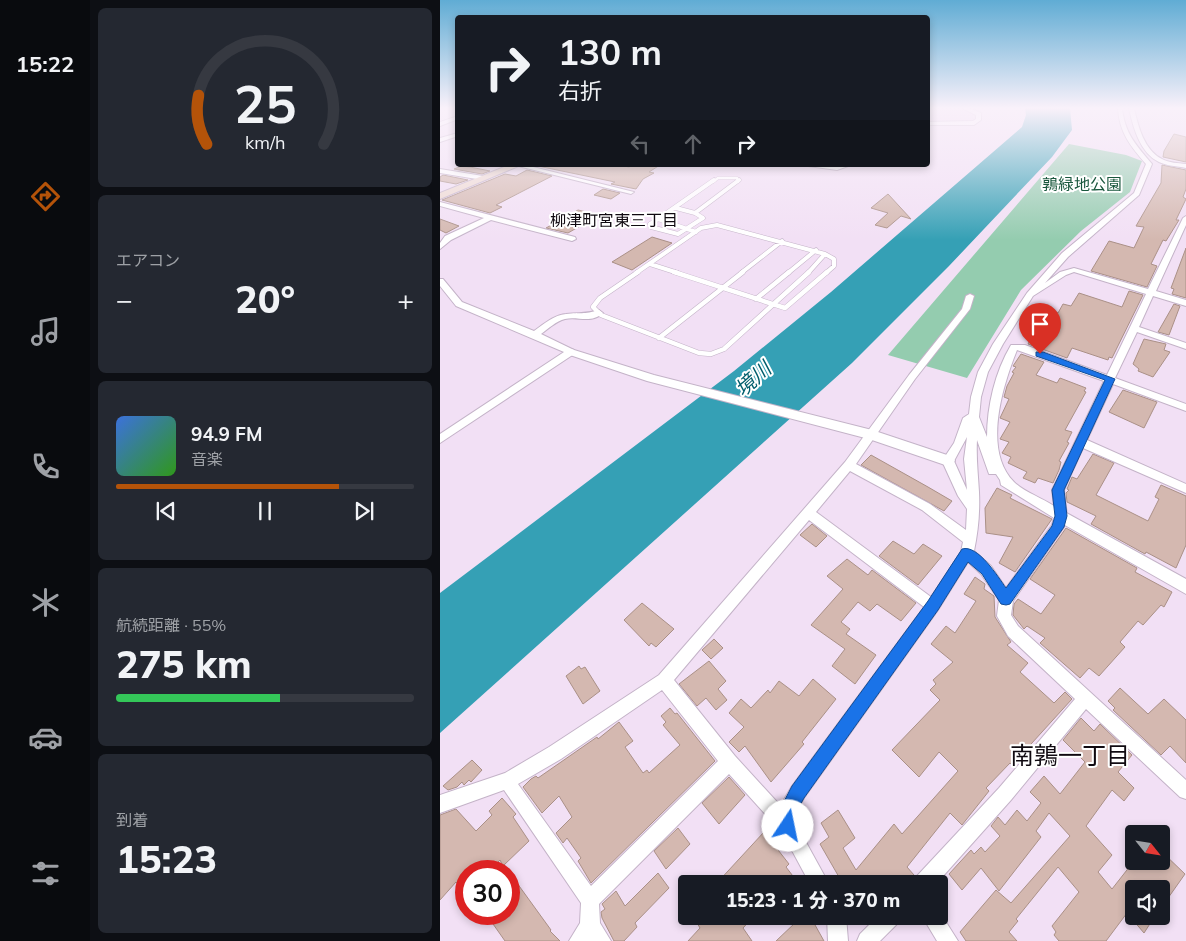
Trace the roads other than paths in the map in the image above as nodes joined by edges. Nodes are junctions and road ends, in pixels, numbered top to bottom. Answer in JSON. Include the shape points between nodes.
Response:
{"nodes":[{"id":1,"x":1139,"y":152,"type":"edge"},
{"id":2,"x":1146,"y":152,"type":"edge"},
{"id":3,"x":1151,"y":152,"type":"edge"},
{"id":4,"x":1158,"y":159,"type":"junction"},
{"id":5,"x":1186,"y":166,"type":"edge"},
{"id":6,"x":512,"y":167,"type":"edge"},
{"id":7,"x":525,"y":167,"type":"edge"},
{"id":8,"x":826,"y":167,"type":"edge"},
{"id":9,"x":841,"y":167,"type":"edge"},
{"id":10,"x":440,"y":171,"type":"edge"},
{"id":11,"x":1146,"y":174,"type":"junction"},
{"id":12,"x":483,"y":178,"type":"junction"},
{"id":13,"x":631,"y":192,"type":"dead end"},
{"id":14,"x":440,"y":196,"type":"edge"},
{"id":15,"x":440,"y":204,"type":"edge"},
{"id":16,"x":676,"y":208,"type":"junction"},
{"id":17,"x":695,"y":213,"type":"junction"},
{"id":18,"x":489,"y":218,"type":"junction"},
{"id":19,"x":1186,"y":218,"type":"edge"},
{"id":20,"x":658,"y":219,"type":"junction"},
{"id":21,"x":688,"y":229,"type":"junction"},
{"id":22,"x":696,"y":232,"type":"junction"},
{"id":23,"x":572,"y":240,"type":"dead end"},
{"id":24,"x":782,"y":241,"type":"junction"},
{"id":25,"x":440,"y":247,"type":"edge"},
{"id":26,"x":816,"y":250,"type":"junction"},
{"id":27,"x":825,"y":254,"type":"junction"},
{"id":28,"x":650,"y":264,"type":"junction"},
{"id":29,"x":440,"y":281,"type":"edge"},
{"id":30,"x":722,"y":288,"type":"junction"},
{"id":31,"x":1151,"y":292,"type":"junction"},
{"id":32,"x":1030,"y":295,"type":"junction"},
{"id":33,"x":970,"y":296,"type":"dead end"},
{"id":34,"x":756,"y":299,"type":"junction"},
{"id":35,"x":1186,"y":303,"type":"edge"},
{"id":36,"x":773,"y":304,"type":"junction"},
{"id":37,"x":599,"y":313,"type":"junction"},
{"id":38,"x":1134,"y":328,"type":"junction"},
{"id":39,"x":535,"y":335,"type":"junction"},
{"id":40,"x":659,"y":338,"type":"junction"},
{"id":41,"x":1186,"y":346,"type":"edge"},
{"id":42,"x":571,"y":352,"type":"junction"},
{"id":43,"x":1110,"y":379,"type":"junction"},
{"id":44,"x":1186,"y":408,"type":"edge"},
{"id":45,"x":974,"y":416,"type":"junction"},
{"id":46,"x":872,"y":435,"type":"junction"},
{"id":47,"x":440,"y":439,"type":"edge"},
{"id":48,"x":1081,"y":442,"type":"junction"},
{"id":49,"x":948,"y":461,"type":"junction"},
{"id":50,"x":849,"y":465,"type":"junction"},
{"id":51,"x":1011,"y":486,"type":"junction"},
{"id":52,"x":1186,"y":489,"type":"edge"},
{"id":53,"x":972,"y":507,"type":"junction"},
{"id":54,"x":808,"y":513,"type":"junction"},
{"id":55,"x":1061,"y":516,"type":"junction"},
{"id":56,"x":968,"y":547,"type":"junction"},
{"id":57,"x":1186,"y":587,"type":"edge"},
{"id":58,"x":1006,"y":599,"type":"junction"},
{"id":59,"x":933,"y":606,"type":"junction"},
{"id":60,"x":664,"y":680,"type":"junction"},
{"id":61,"x":1086,"y":698,"type":"junction"},
{"id":62,"x":730,"y":762,"type":"junction"},
{"id":63,"x":509,"y":780,"type":"junction"},
{"id":64,"x":1186,"y":791,"type":"edge"},
{"id":65,"x":440,"y":804,"type":"edge"},
{"id":66,"x":786,"y":813,"type":"junction"},
{"id":67,"x":815,"y":875,"type":"edge"},
{"id":68,"x":931,"y":875,"type":"edge"},
{"id":69,"x":590,"y":900,"type":"junction"},
{"id":70,"x":837,"y":925,"type":"edge"},
{"id":71,"x":882,"y":925,"type":"edge"},
{"id":72,"x":937,"y":925,"type":"edge"},
{"id":73,"x":590,"y":936,"type":"edge"},
{"id":74,"x":838,"y":941,"type":"edge"},
{"id":75,"x":867,"y":941,"type":"edge"},
{"id":76,"x":948,"y":941,"type":"edge"}],
"edges":[{"from":1,"to":11,"type":"street","via":[[1149,164]]},
{"from":2,"to":4,"type":"street"},
{"from":3,"to":4,"type":"street"},
{"from":4,"to":5,"type":"street"},
{"from":4,"to":11,"type":"street","via":[[1151,172]]},
{"from":6,"to":12,"type":"main road"},
{"from":7,"to":13,"type":"street"},
{"from":8,"to":9,"type":"street"},
{"from":10,"to":12,"type":"street"},
{"from":11,"to":32,"type":"street","via":[[1137,194],[1064,255]]},
{"from":12,"to":14,"type":"main road"},
{"from":15,"to":18,"type":"street"},
{"from":16,"to":17,"type":"lane"},
{"from":16,"to":17,"type":"lane","via":[[718,178],[738,178],[739,181]]},
{"from":16,"to":20,"type":"lane"},
{"from":17,"to":21,"type":"lane","via":[[703,218]]},
{"from":18,"to":23,"type":"street"},
{"from":18,"to":25,"type":"street","via":[[448,238]]},
{"from":19,"to":31,"type":"street"},
{"from":20,"to":21,"type":"lane"},
{"from":20,"to":21,"type":"lane","via":[[650,224],[651,227],[678,234]]},
{"from":21,"to":22,"type":"lane"},
{"from":22,"to":24,"type":"lane","via":[[717,225]]},
{"from":22,"to":28,"type":"lane"},
{"from":24,"to":26,"type":"lane"},
{"from":24,"to":30,"type":"lane"},
{"from":26,"to":27,"type":"lane"},
{"from":26,"to":34,"type":"lane"},
{"from":27,"to":36,"type":"lane","via":[[820,263]]},
{"from":27,"to":36,"type":"lane","via":[[834,259],[834,266],[788,307]]},
{"from":28,"to":30,"type":"lane"},
{"from":28,"to":37,"type":"lane","via":[[600,298],[593,307]]},
{"from":29,"to":39,"type":"street","via":[[460,304]]},
{"from":30,"to":34,"type":"lane"},
{"from":30,"to":40,"type":"lane"},
{"from":31,"to":32,"type":"street","via":[[1074,270],[1065,271],[1044,289]]},
{"from":31,"to":35,"type":"street"},
{"from":31,"to":38,"type":"street"},
{"from":32,"to":45,"type":"street","via":[[983,372]]},
{"from":33,"to":46,"type":"street","via":[[966,309],[912,377]]},
{"from":34,"to":36,"type":"lane"},
{"from":36,"to":40,"type":"lane","via":[[724,348],[711,354],[699,353]]},
{"from":37,"to":39,"type":"street","via":[[584,319],[560,318]]},
{"from":37,"to":40,"type":"lane"},
{"from":38,"to":41,"type":"street"},
{"from":38,"to":43,"type":"street"},
{"from":39,"to":42,"type":"street"},
{"from":42,"to":46,"type":"street","via":[[692,389]]},
{"from":42,"to":47,"type":"street"},
{"from":43,"to":44,"type":"street"},
{"from":43,"to":48,"type":"street"},
{"from":43,"to":51,"type":"street","via":[[1022,347],[1014,347],[999,382],[994,405],[993,443],[998,468]]},
{"from":45,"to":49,"type":"street","via":[[968,418],[959,444]]},
{"from":45,"to":51,"type":"street","via":[[993,473]]},
{"from":45,"to":53,"type":"street","via":[[970,459]]},
{"from":46,"to":49,"type":"street"},
{"from":46,"to":50,"type":"street"},
{"from":48,"to":52,"type":"street"},
{"from":48,"to":55,"type":"street","via":[[1058,490]]},
{"from":49,"to":53,"type":"street"},
{"from":50,"to":54,"type":"street"},
{"from":50,"to":56,"type":"street","via":[[926,508]]},
{"from":51,"to":55,"type":"street"},
{"from":53,"to":56,"type":"street"},
{"from":54,"to":59,"type":"street"},
{"from":54,"to":60,"type":"street"},
{"from":55,"to":57,"type":"street"},
{"from":55,"to":58,"type":"street","via":[[1058,527]]},
{"from":56,"to":58,"type":"street"},
{"from":56,"to":59,"type":"street"},
{"from":58,"to":61,"type":"street","via":[[1004,616],[1013,631]]},
{"from":59,"to":66,"type":"street"},
{"from":60,"to":62,"type":"street"},
{"from":60,"to":63,"type":"street"},
{"from":61,"to":64,"type":"street"},
{"from":61,"to":68,"type":"street"},
{"from":62,"to":66,"type":"street","via":[[773,810]]},
{"from":62,"to":69,"type":"street"},
{"from":63,"to":65,"type":"street"},
{"from":63,"to":69,"type":"street","via":[[511,788]]},
{"from":66,"to":67,"type":"street","via":[[788,826]]},
{"from":69,"to":73,"type":"street"},
{"from":70,"to":74,"type":"street"},
{"from":71,"to":75,"type":"street"},
{"from":72,"to":76,"type":"street"}]}
